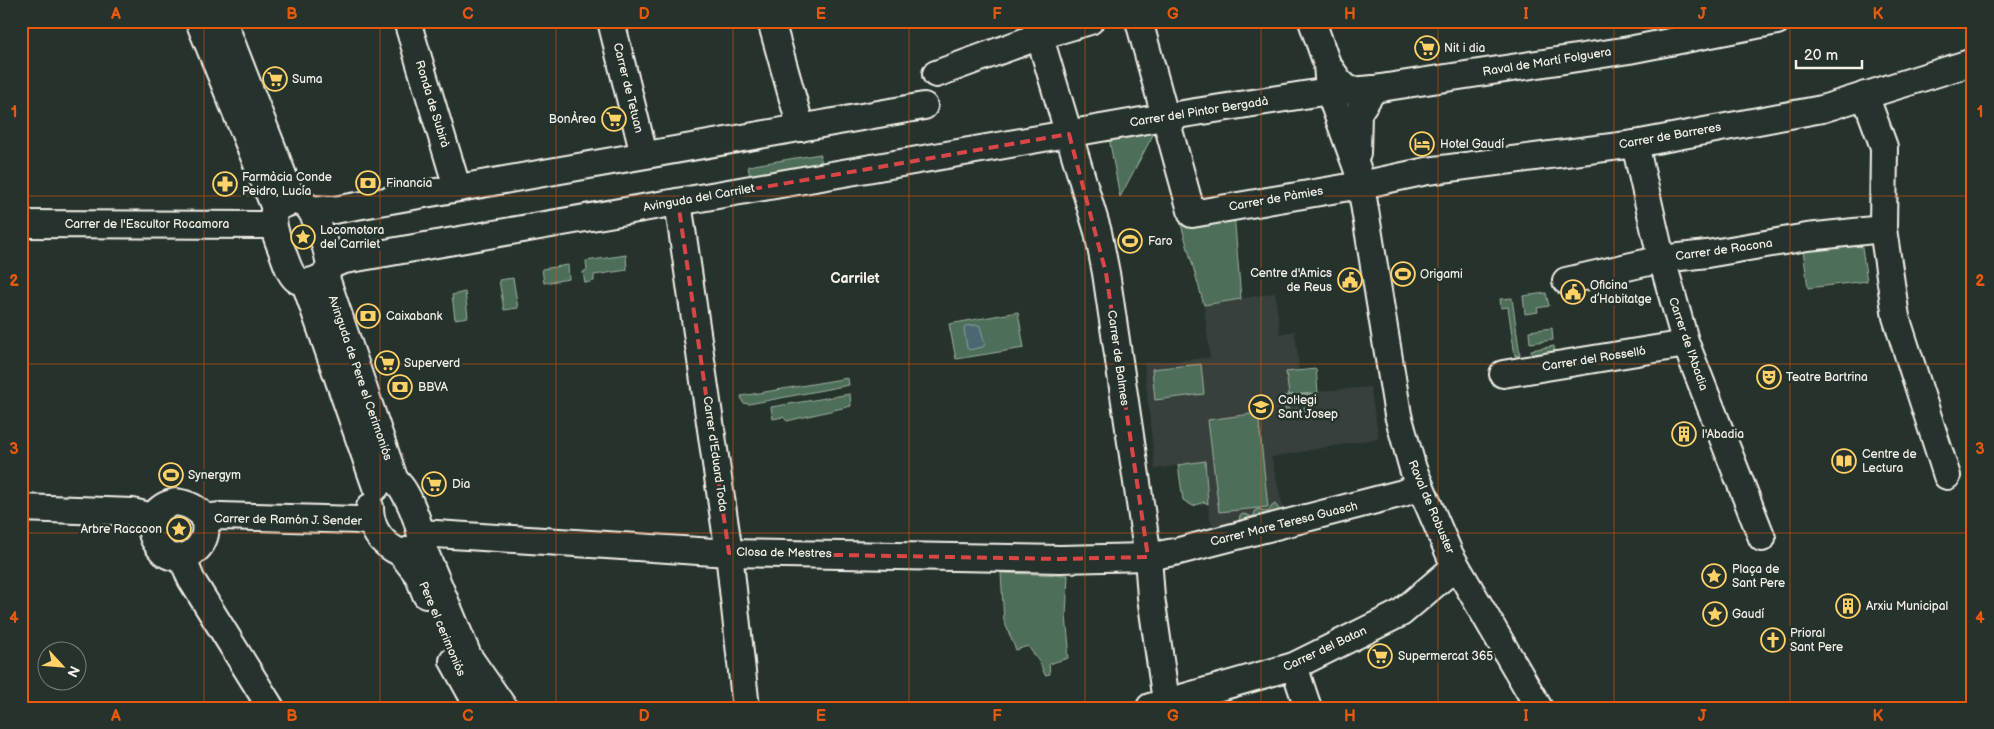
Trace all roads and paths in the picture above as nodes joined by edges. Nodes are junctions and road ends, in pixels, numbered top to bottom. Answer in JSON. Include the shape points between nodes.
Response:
{"nodes":[{"id":1,"x":199,"y":21,"type":"edge"},
{"id":2,"x":223,"y":21,"type":"edge"},
{"id":3,"x":407,"y":21,"type":"edge"},
{"id":4,"x":611,"y":21,"type":"edge"},
{"id":5,"x":771,"y":21,"type":"edge"},
{"id":6,"x":1090,"y":21,"type":"edge"},
{"id":7,"x":1139,"y":21,"type":"edge"},
{"id":8,"x":1312,"y":21,"type":"edge"},
{"id":9,"x":1777,"y":21,"type":"edge"},
{"id":10,"x":1038,"y":29,"type":"edge"},
{"id":11,"x":1973,"y":62,"type":"edge"},
{"id":12,"x":1327,"y":64,"type":"junction"},
{"id":13,"x":936,"y":74,"type":"dead end"},
{"id":14,"x":1374,"y":89,"type":"junction"},
{"id":15,"x":1329,"y":91,"type":"junction"},
{"id":16,"x":1865,"y":95,"type":"junction"},
{"id":17,"x":924,"y":106,"type":"dead end"},
{"id":18,"x":1164,"y":117,"type":"junction"},
{"id":19,"x":801,"y":128,"type":"junction"},
{"id":20,"x":1069,"y":134,"type":"junction"},
{"id":21,"x":1635,"y":144,"type":"junction"},
{"id":22,"x":644,"y":155,"type":"junction"},
{"id":23,"x":1359,"y":176,"type":"junction"},
{"id":24,"x":457,"y":188,"type":"junction"},
{"id":25,"x":678,"y":202,"type":"junction"},
{"id":26,"x":288,"y":211,"type":"junction"},
{"id":27,"x":21,"y":224,"type":"edge"},
{"id":28,"x":1883,"y":229,"type":"junction"},
{"id":29,"x":1662,"y":258,"type":"junction"},
{"id":30,"x":320,"y":274,"type":"junction"},
{"id":31,"x":1566,"y":281,"type":"dead end"},
{"id":32,"x":1686,"y":344,"type":"junction"},
{"id":33,"x":1503,"y":374,"type":"dead end"},
{"id":34,"x":1947,"y":476,"type":"dead end"},
{"id":35,"x":385,"y":484,"type":"junction"},
{"id":36,"x":1420,"y":486,"type":"junction"},
{"id":37,"x":21,"y":508,"type":"edge"},
{"id":38,"x":205,"y":518,"type":"junction"},
{"id":39,"x":151,"y":521,"type":"junction"},
{"id":40,"x":372,"y":522,"type":"junction"},
{"id":41,"x":1762,"y":538,"type":"dead end"},
{"id":42,"x":415,"y":543,"type":"junction"},
{"id":43,"x":729,"y":552,"type":"junction"},
{"id":44,"x":182,"y":557,"type":"junction"},
{"id":45,"x":1148,"y":557,"type":"junction"},
{"id":46,"x":1456,"y":566,"type":"junction"},
{"id":47,"x":1294,"y":666,"type":"junction"},
{"id":48,"x":1161,"y":706,"type":"edge"},
{"id":49,"x":271,"y":708,"type":"edge"},
{"id":50,"x":479,"y":708,"type":"edge"},
{"id":51,"x":504,"y":708,"type":"edge"},
{"id":52,"x":746,"y":708,"type":"edge"},
{"id":53,"x":1308,"y":708,"type":"edge"},
{"id":54,"x":1539,"y":708,"type":"edge"}],
"edges":[{"from":1,"to":26,"type":"street"},
{"from":2,"to":26,"type":"street"},
{"from":3,"to":24,"type":"street","name":"Ronda de Subirà"},
{"from":4,"to":22,"type":"street","name":"Carrer de Tetuan"},
{"from":5,"to":19,"type":"street"},
{"from":6,"to":10,"type":"street"},
{"from":7,"to":18,"type":"street"},
{"from":8,"to":12,"type":"street"},
{"from":9,"to":14,"type":"street","name":"Raval de Martí Folguera","via":[[1629,50]]},
{"from":10,"to":13,"type":"street"},
{"from":10,"to":20,"type":"street","name":"Carrer de Balmes"},
{"from":11,"to":16,"type":"street","name":"Carrer de Barreres"},
{"from":12,"to":14,"type":"street","name":"Raval de Martí Folguera","via":[[1350,91]]},
{"from":12,"to":15,"type":"street","name":"Raval de Robuster"},
{"from":14,"to":23,"type":"street","name":"Raval de Robuster","via":[[1358,113]]},
{"from":15,"to":18,"type":"street","name":"Carrer del Pintor Bergadà"},
{"from":15,"to":23,"type":"street","name":"Raval de Robuster"},
{"from":16,"to":21,"type":"street","name":"Carrer de Barreres","via":[[1822,109]]},
{"from":16,"to":28,"type":"street","via":[[1884,147]]},
{"from":17,"to":19,"type":"street"},
{"from":18,"to":20,"type":"street","name":"Carrer del Pintor Bergadà"},
{"from":18,"to":23,"type":"street","name":"Carrer de Pàmies","via":[[1192,214]]},
{"from":19,"to":22,"type":"street","name":"Carrer de l'Escultor Rocamora"},
{"from":20,"to":25,"type":"street","name":"Avinguda del Carrilet"},
{"from":20,"to":45,"type":"street","name":"Carrer de Balmes","via":[[1098,232],[1106,273]]},
{"from":21,"to":23,"type":"street","name":"Carrer de Barreres","via":[[1427,171]]},
{"from":21,"to":29,"type":"street","name":"Carrer de l'Abadia"},
{"from":22,"to":24,"type":"street","name":"Carrer de l'Escultor Rocamora"},
{"from":23,"to":36,"type":"street","name":"Raval de Robuster","via":[[1398,415]]},
{"from":24,"to":26,"type":"street","name":"Carrer de l'Escultor Rocamora","via":[[334,210]]},
{"from":25,"to":30,"type":"street","name":"Avinguda del Carrilet","via":[[345,260]]},
{"from":25,"to":43,"type":"street","name":"Carrer d'Eduard Toda"},
{"from":26,"to":27,"type":"street","name":"Carrer de l'Escultor Rocamora"},
{"from":26,"to":30,"type":"street","name":"Avinguda de Pere el Cerimoniós","via":[[327,250]]},
{"from":26,"to":30,"type":"street","via":[[289,268],[298,280]]},
{"from":28,"to":29,"type":"street","name":"Carrer de Racona"},
{"from":28,"to":34,"type":"street","via":[[1896,317]]},
{"from":29,"to":31,"type":"street","name":"Carrer de Racona"},
{"from":29,"to":32,"type":"street","name":"Carrer de l'Abadia"},
{"from":30,"to":35,"type":"street","name":"Avinguda de Pere el Cerimoniós"},
{"from":32,"to":33,"type":"street","name":"Carrer del Rosselló"},
{"from":32,"to":41,"type":"street","name":"Carrer de l'Abadia"},
{"from":35,"to":40,"type":"street","via":[[371,501]]},
{"from":35,"to":42,"type":"street","name":"Avinguda de Pere el Cerimoniós","via":[[404,489]]},
{"from":36,"to":45,"type":"street","name":"Carrer Mare Teresa Guasch"},
{"from":36,"to":46,"type":"street","name":"Raval de Robuster"},
{"from":37,"to":39,"type":"street","via":[[133,512],[145,515]]},
{"from":38,"to":39,"type":"street","via":[[194,506],[176,502],[156,512]]},
{"from":38,"to":40,"type":"street","name":"Carrer de Ramón J. Sender"},
{"from":38,"to":44,"type":"street","via":[[205,535],[200,544],[195,552]]},
{"from":39,"to":44,"type":"street","via":[[152,532],[160,548],[166,554]]},
{"from":40,"to":42,"type":"street","via":[[383,543]]},
{"from":42,"to":43,"type":"street","name":"Closa de Mestres"},
{"from":42,"to":50,"type":"street","name":"Pere el cerimoniós","via":[[418,575],[452,659]]},
{"from":42,"to":51,"type":"street","via":[[468,656]]},
{"from":43,"to":45,"type":"street","name":"Closa de Mestres","via":[[1060,559]]},
{"from":43,"to":52,"type":"street","name":"Carrer d'Eduard Toda"},
{"from":44,"to":49,"type":"street","via":[[191,579]]},
{"from":45,"to":48,"type":"street","name":"Carrer de Balmes"},
{"from":46,"to":47,"type":"street","name":"Carrer del Batan","via":[[1401,613]]},
{"from":46,"to":54,"type":"street","name":"Raval de Robuster"},
{"from":47,"to":48,"type":"street","name":"Carrer del Batan"},
{"from":47,"to":53,"type":"street"}]}
